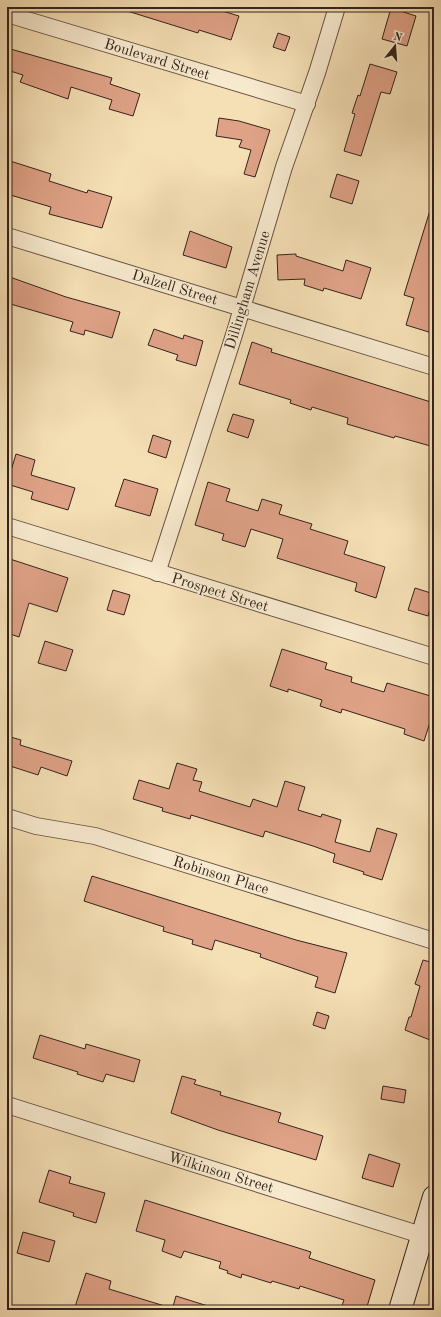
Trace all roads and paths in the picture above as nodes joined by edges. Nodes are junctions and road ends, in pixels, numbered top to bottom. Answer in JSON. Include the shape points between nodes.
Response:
{"nodes":[{"id":1,"x":337,"y":7,"type":"edge"},
{"id":2,"x":7,"y":14,"type":"edge"},
{"id":3,"x":307,"y":104,"type":"junction"},
{"id":4,"x":7,"y":236,"type":"edge"},
{"id":5,"x":241,"y":308,"type":"junction"},
{"id":6,"x":434,"y":367,"type":"edge"},
{"id":7,"x":7,"y":526,"type":"edge"},
{"id":8,"x":156,"y":573,"type":"junction"},
{"id":9,"x":434,"y":658,"type":"edge"},
{"id":10,"x":7,"y":817,"type":"edge"},
{"id":11,"x":434,"y":941,"type":"edge"},
{"id":12,"x":7,"y":1105,"type":"edge"},
{"id":13,"x":434,"y":1197,"type":"edge"},
{"id":14,"x":428,"y":1237,"type":"edge"},
{"id":15,"x":400,"y":1310,"type":"edge"}],
"edges":[{"from":1,"to":3,"type":"street","name":"Dillingham Avenue"},
{"from":2,"to":3,"type":"street","name":"Boulevard Street"},
{"from":3,"to":5,"type":"street","name":"Dillingham Avenue","via":[[284,167]]},
{"from":4,"to":5,"type":"street","name":"Dalzell Street"},
{"from":5,"to":6,"type":"street","name":"Dalzell Street"},
{"from":5,"to":8,"type":"street","name":"Dillingham Avenue"},
{"from":7,"to":8,"type":"street","name":"Prospect Street"},
{"from":8,"to":9,"type":"street","name":"Prospect Street"},
{"from":10,"to":11,"type":"street","name":"Robinson Place","via":[[36,826],[95,836]]},
{"from":12,"to":14,"type":"street","name":"Wilkinson Street"},
{"from":13,"to":14,"type":"street"},
{"from":14,"to":15,"type":"street"}]}
